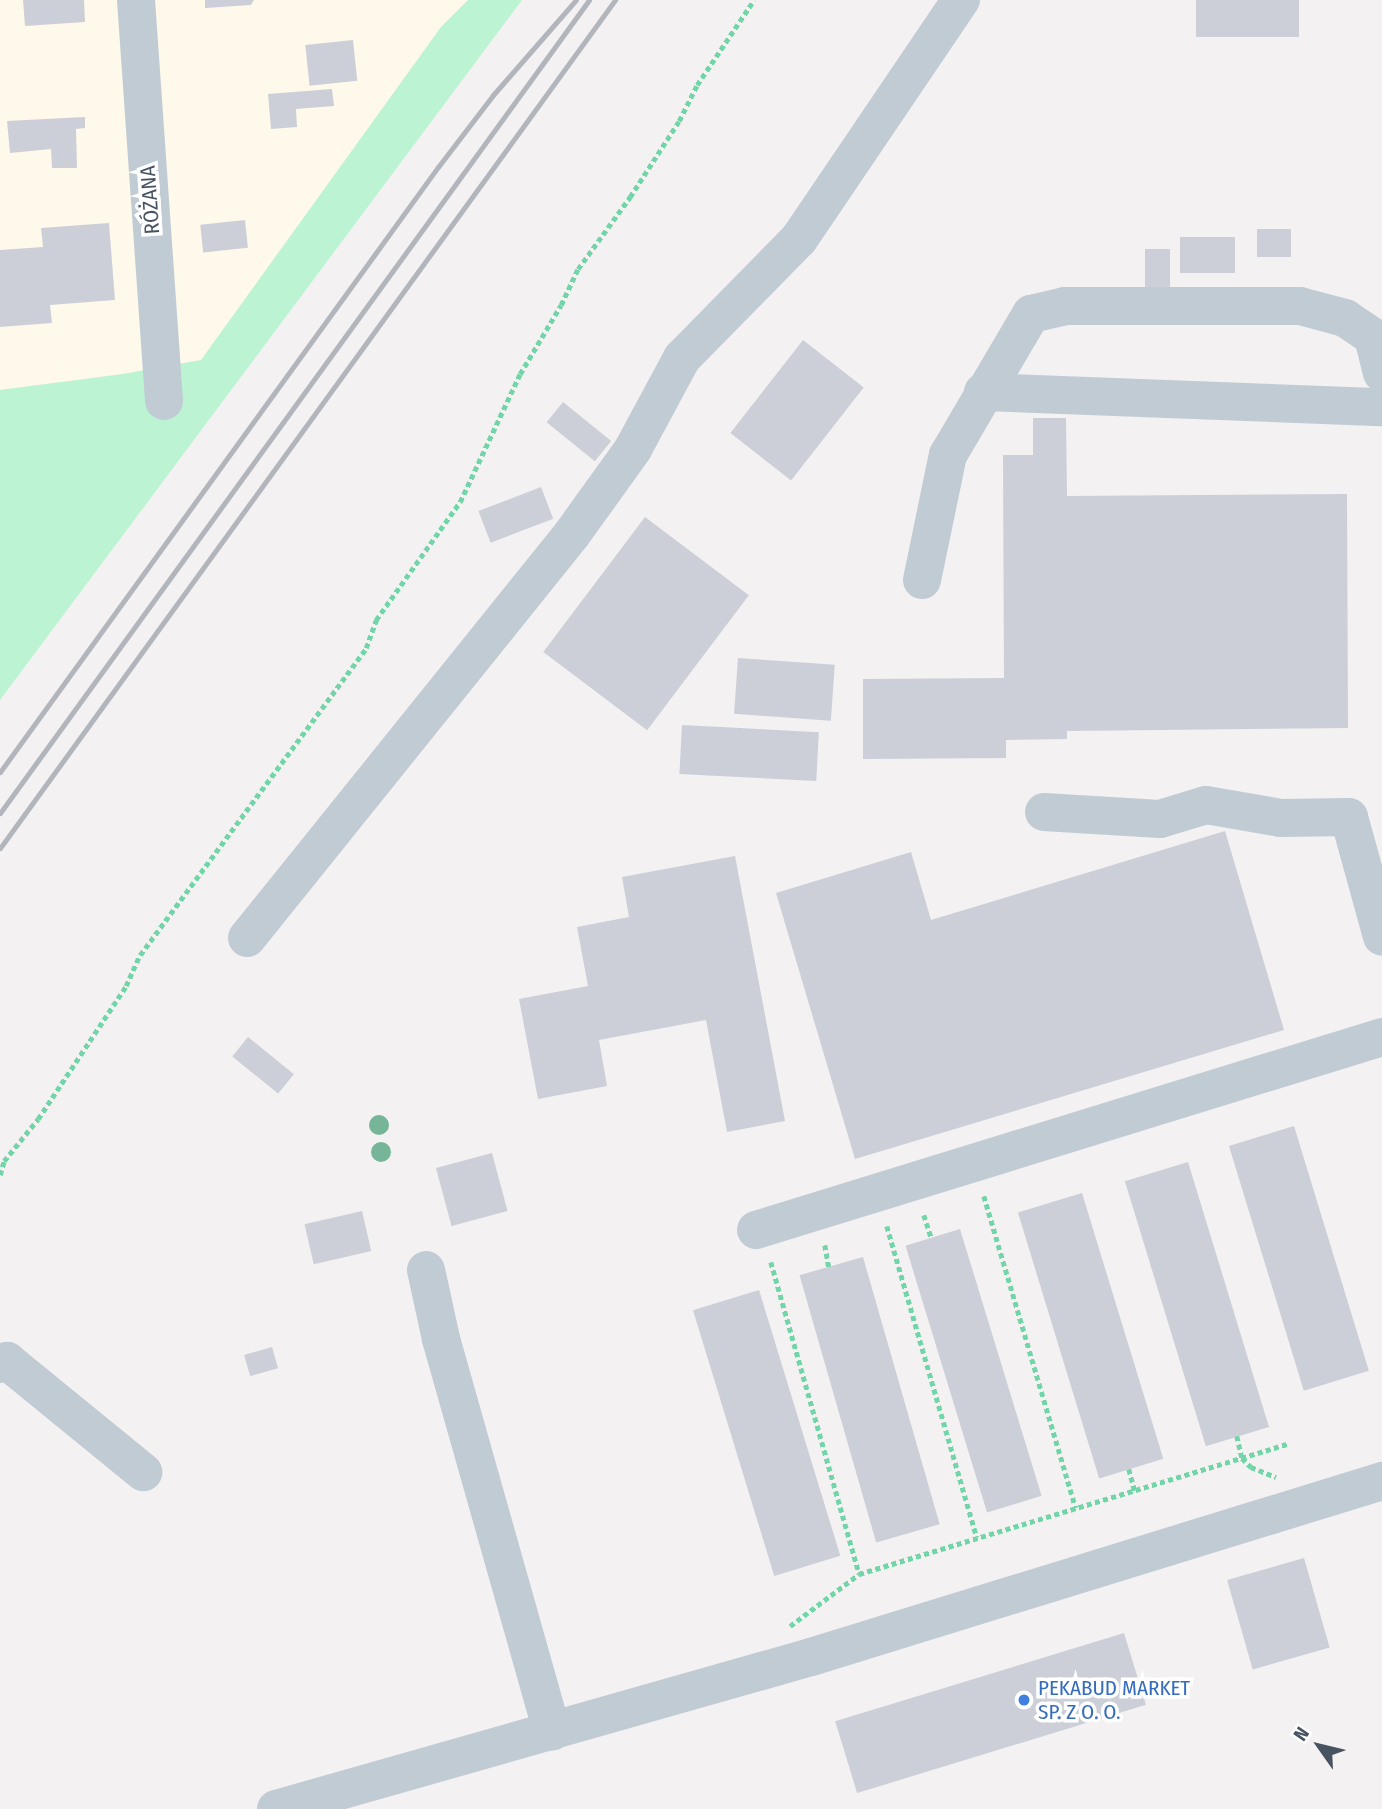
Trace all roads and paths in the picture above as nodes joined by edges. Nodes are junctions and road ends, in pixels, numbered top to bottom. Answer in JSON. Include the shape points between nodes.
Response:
{"nodes":[{"id":1,"x":136,"y":0,"type":"edge"},
{"id":2,"x":754,"y":0,"type":"edge"},
{"id":3,"x":961,"y":0,"type":"edge"},
{"id":4,"x":1382,"y":373,"type":"edge"},
{"id":5,"x":984,"y":392,"type":"junction"},
{"id":6,"x":164,"y":401,"type":"dead end"},
{"id":7,"x":1382,"y":407,"type":"edge"},
{"id":8,"x":922,"y":580,"type":"dead end"},
{"id":9,"x":1044,"y":812,"type":"dead end"},
{"id":10,"x":1382,"y":937,"type":"edge"},
{"id":11,"x":247,"y":939,"type":"dead end"},
{"id":12,"x":1382,"y":1037,"type":"edge"},
{"id":13,"x":0,"y":1175,"type":"edge"},
{"id":14,"x":997,"y":1191,"type":"dead end"},
{"id":15,"x":984,"y":1195,"type":"junction"},
{"id":16,"x":972,"y":1199,"type":"dead end"},
{"id":17,"x":936,"y":1210,"type":"dead end"},
{"id":18,"x":924,"y":1214,"type":"junction"},
{"id":19,"x":911,"y":1217,"type":"dead end"},
{"id":20,"x":899,"y":1221,"type":"dead end"},
{"id":21,"x":887,"y":1225,"type":"junction"},
{"id":22,"x":874,"y":1229,"type":"dead end"},
{"id":23,"x":756,"y":1230,"type":"dead end"},
{"id":24,"x":931,"y":1237,"type":"dead end"},
{"id":25,"x":837,"y":1240,"type":"dead end"},
{"id":26,"x":825,"y":1244,"type":"junction"},
{"id":27,"x":814,"y":1248,"type":"dead end"},
{"id":28,"x":781,"y":1258,"type":"dead end"},
{"id":29,"x":829,"y":1267,"type":"dead end"},
{"id":30,"x":426,"y":1270,"type":"dead end"},
{"id":31,"x":0,"y":1364,"type":"edge"},
{"id":32,"x":1237,"y":1436,"type":"dead end"},
{"id":33,"x":1288,"y":1444,"type":"dead end"},
{"id":34,"x":1242,"y":1458,"type":"junction"},
{"id":35,"x":1129,"y":1469,"type":"dead end"},
{"id":36,"x":143,"y":1472,"type":"dead end"},
{"id":37,"x":1382,"y":1482,"type":"edge"},
{"id":38,"x":1135,"y":1490,"type":"junction"},
{"id":39,"x":1076,"y":1508,"type":"junction"},
{"id":40,"x":977,"y":1537,"type":"junction"},
{"id":41,"x":859,"y":1574,"type":"junction"},
{"id":42,"x":772,"y":1668,"type":"junction"},
{"id":43,"x":552,"y":1732,"type":"junction"},
{"id":44,"x":276,"y":1809,"type":"edge"}],
"edges":[{"from":1,"to":6,"type":"street","name":"RÓŻANA"},
{"from":2,"to":13,"type":"path","via":[[630,197],[578,269],[520,374],[460,502],[376,620],[366,648],[140,955],[126,986],[5,1161]]},
{"from":3,"to":11,"type":"street","via":[[799,239],[682,358],[633,449],[572,534]]},
{"from":4,"to":5,"type":"street","via":[[1373,337],[1345,318],[1300,306],[1065,306],[1031,314]]},
{"from":5,"to":7,"type":"street"},
{"from":5,"to":8,"type":"street","via":[[948,455]]},
{"from":9,"to":10,"type":"street","via":[[1160,820],[1206,805],[1281,818],[1349,817]]},
{"from":12,"to":23,"type":"street"},
{"from":14,"to":15,"type":"path"},
{"from":15,"to":16,"type":"path"},
{"from":15,"to":39,"type":"path"},
{"from":17,"to":18,"type":"path"},
{"from":18,"to":19,"type":"path"},
{"from":18,"to":24,"type":"path"},
{"from":20,"to":21,"type":"path"},
{"from":21,"to":22,"type":"path"},
{"from":21,"to":40,"type":"path"},
{"from":25,"to":26,"type":"path"},
{"from":26,"to":27,"type":"path"},
{"from":26,"to":29,"type":"path"},
{"from":28,"to":41,"type":"path","via":[[770,1262]]},
{"from":30,"to":43,"type":"street","via":[[441,1339]]},
{"from":31,"to":36,"type":"street","via":[[7,1361]]},
{"from":32,"to":34,"type":"path"},
{"from":33,"to":34,"type":"path"},
{"from":34,"to":38,"type":"path"},
{"from":35,"to":38,"type":"path"},
{"from":37,"to":42,"type":"street"},
{"from":38,"to":39,"type":"path"},
{"from":39,"to":40,"type":"path"},
{"from":40,"to":41,"type":"path"},
{"from":41,"to":42,"type":"path","via":[[773,1638]]},
{"from":42,"to":43,"type":"street"},
{"from":43,"to":44,"type":"street"}]}
